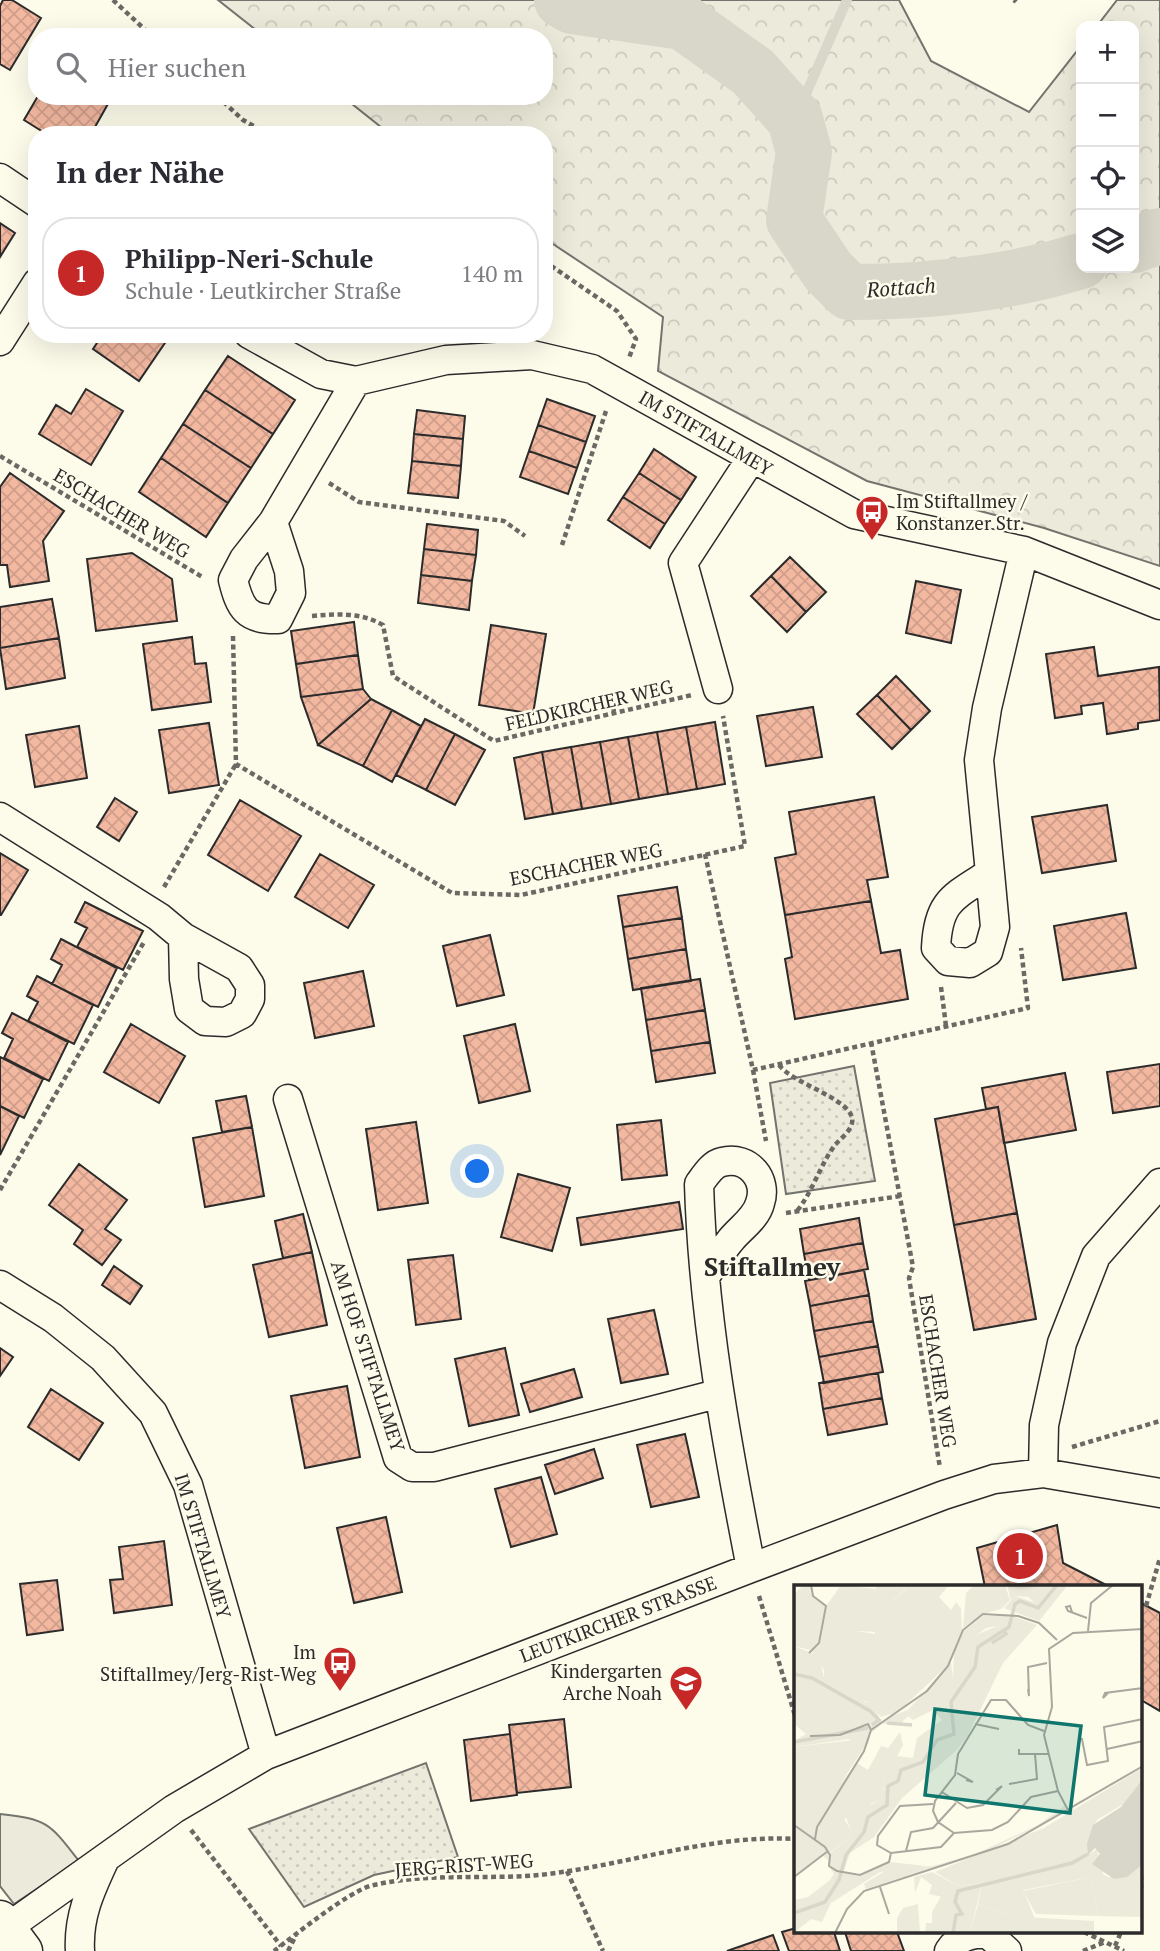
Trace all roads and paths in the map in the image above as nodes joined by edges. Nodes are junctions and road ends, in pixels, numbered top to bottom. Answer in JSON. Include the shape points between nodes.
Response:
{"nodes":[{"id":1,"x":114,"y":0,"type":"edge"},
{"id":2,"x":144,"y":28,"type":"edge"},
{"id":3,"x":227,"y":105,"type":"edge"},
{"id":4,"x":253,"y":126,"type":"edge"},
{"id":5,"x":0,"y":178,"type":"edge"},
{"id":6,"x":28,"y":197,"type":"edge"},
{"id":7,"x":553,"y":267,"type":"edge"},
{"id":8,"x":28,"y":297,"type":"edge"},
{"id":9,"x":0,"y":341,"type":"edge"},
{"id":10,"x":265,"y":343,"type":"edge"},
{"id":11,"x":356,"y":381,"type":"junction"},
{"id":12,"x":620,"y":383,"type":"junction"},
{"id":13,"x":600,"y":425,"type":"dead end"},
{"id":14,"x":0,"y":456,"type":"edge"},
{"id":15,"x":751,"y":459,"type":"junction"},
{"id":16,"x":359,"y":502,"type":"dead end"},
{"id":17,"x":273,"y":522,"type":"junction"},
{"id":18,"x":525,"y":536,"type":"dead end"},
{"id":19,"x":562,"y":545,"type":"dead end"},
{"id":20,"x":1024,"y":551,"type":"junction"},
{"id":21,"x":236,"y":592,"type":"junction"},
{"id":22,"x":1160,"y":605,"type":"edge"},
{"id":23,"x":278,"y":619,"type":"junction"},
{"id":24,"x":718,"y":689,"type":"junction"},
{"id":25,"x":623,"y":695,"type":"dead end"},
{"id":26,"x":614,"y":712,"type":"junction"},
{"id":27,"x":236,"y":764,"type":"junction"},
{"id":28,"x":0,"y":817,"type":"edge"},
{"id":29,"x":705,"y":855,"type":"junction"},
{"id":30,"x":989,"y":873,"type":"dead end"},
{"id":31,"x":154,"y":914,"type":"junction"},
{"id":32,"x":183,"y":937,"type":"dead end"},
{"id":33,"x":1028,"y":1008,"type":"dead end"},
{"id":34,"x":871,"y":1042,"type":"junction"},
{"id":35,"x":779,"y":1065,"type":"junction"},
{"id":36,"x":753,"y":1070,"type":"junction"},
{"id":37,"x":288,"y":1099,"type":"dead end"},
{"id":38,"x":766,"y":1142,"type":"dead end"},
{"id":39,"x":1160,"y":1183,"type":"edge"},
{"id":40,"x":0,"y":1190,"type":"edge"},
{"id":41,"x":901,"y":1196,"type":"junction"},
{"id":42,"x":797,"y":1211,"type":"junction"},
{"id":43,"x":750,"y":1220,"type":"junction"},
{"id":44,"x":705,"y":1276,"type":"junction"},
{"id":45,"x":0,"y":1285,"type":"edge"},
{"id":46,"x":717,"y":1394,"type":"junction"},
{"id":47,"x":1160,"y":1421,"type":"edge"},
{"id":48,"x":1044,"y":1465,"type":"junction"},
{"id":49,"x":1160,"y":1493,"type":"edge"},
{"id":50,"x":944,"y":1495,"type":"junction"},
{"id":51,"x":1160,"y":1558,"type":"edge"},
{"id":52,"x":751,"y":1568,"type":"junction"},
{"id":53,"x":1146,"y":1606,"type":"dead end"},
{"id":54,"x":794,"y":1712,"type":"edge"},
{"id":55,"x":265,"y":1755,"type":"junction"},
{"id":56,"x":174,"y":1809,"type":"junction"},
{"id":57,"x":794,"y":1839,"type":"edge"},
{"id":58,"x":105,"y":1859,"type":"junction"},
{"id":59,"x":567,"y":1871,"type":"junction"},
{"id":60,"x":298,"y":1931,"type":"junction"},
{"id":61,"x":10,"y":1933,"type":"edge"},
{"id":62,"x":969,"y":1934,"type":"edge"},
{"id":63,"x":988,"y":1934,"type":"edge"},
{"id":64,"x":1088,"y":1934,"type":"edge"},
{"id":65,"x":1120,"y":1934,"type":"edge"},
{"id":66,"x":1106,"y":1942,"type":"junction"},
{"id":67,"x":281,"y":1945,"type":"junction"},
{"id":68,"x":1115,"y":1946,"type":"junction"},
{"id":69,"x":80,"y":1951,"type":"edge"},
{"id":70,"x":274,"y":1951,"type":"edge"},
{"id":71,"x":288,"y":1951,"type":"edge"},
{"id":72,"x":603,"y":1951,"type":"edge"},
{"id":73,"x":949,"y":1951,"type":"edge"},
{"id":74,"x":1007,"y":1951,"type":"edge"},
{"id":75,"x":1083,"y":1951,"type":"edge"},
{"id":76,"x":1105,"y":1951,"type":"edge"},
{"id":77,"x":1124,"y":1951,"type":"edge"}],
"edges":[{"from":1,"to":2,"type":"path"},
{"from":3,"to":4,"type":"path"},
{"from":5,"to":6,"type":"street"},
{"from":7,"to":12,"type":"path","via":[[617,311],[636,339]]},
{"from":8,"to":9,"type":"street"},
{"from":10,"to":11,"type":"street","name":"IM STIFTALLMEY","via":[[321,374]]},
{"from":11,"to":12,"type":"street","name":"IM STIFTALLMEY","via":[[446,360],[532,355],[592,369]]},
{"from":11,"to":17,"type":"street"},
{"from":12,"to":15,"type":"street","name":"IM STIFTALLMEY"},
{"from":13,"to":19,"type":"path"},
{"from":14,"to":21,"type":"path","name":"ESCHACHER WEG","via":[[204,579]]},
{"from":15,"to":20,"type":"street","name":"IM STIFTALLMEY","via":[[854,514]]},
{"from":15,"to":24,"type":"street","via":[[683,563]]},
{"from":16,"to":18,"type":"path","via":[[504,521]]},
{"from":17,"to":21,"type":"street","via":[[244,559]]},
{"from":17,"to":23,"type":"street","via":[[289,570],[291,593]]},
{"from":20,"to":22,"type":"street","name":"IM STIFTALLMEY"},
{"from":20,"to":30,"type":"street","via":[[979,760]]},
{"from":21,"to":23,"type":"street","via":[[258,620]]},
{"from":21,"to":27,"type":"path","via":[[232,640]]},
{"from":23,"to":26,"type":"path","name":"FELDKIRCHER WEG","via":[[344,614],[371,618],[383,625],[387,634],[393,676],[494,741]]},
{"from":24,"to":26,"type":"path","name":"FELDKIRCHER WEG"},
{"from":24,"to":29,"type":"path","name":"ESCHACHER WEG","via":[[746,846]]},
{"from":25,"to":26,"type":"path","via":[[612,700]]},
{"from":27,"to":29,"type":"path","name":"ESCHACHER WEG","via":[[452,893],[521,895]]},
{"from":27,"to":31,"type":"path"},
{"from":28,"to":31,"type":"street"},
{"from":29,"to":36,"type":"path"},
{"from":31,"to":32,"type":"street"},
{"from":31,"to":40,"type":"path"},
{"from":33,"to":34,"type":"path"},
{"from":34,"to":35,"type":"path"},
{"from":34,"to":41,"type":"path","name":"ESCHACHER WEG"},
{"from":35,"to":36,"type":"path"},
{"from":35,"to":42,"type":"path","via":[[788,1077],[842,1103],[852,1118],[852,1126],[835,1145]]},
{"from":36,"to":38,"type":"path"},
{"from":37,"to":46,"type":"street","name":"AM HOF STIFTALLMEY","via":[[398,1458],[412,1466],[434,1467]]},
{"from":39,"to":48,"type":"street","via":[[1096,1256],[1062,1343],[1044,1425]]},
{"from":41,"to":42,"type":"path"},
{"from":41,"to":50,"type":"path","name":"ESCHACHER WEG","via":[[913,1267],[909,1278]]},
{"from":42,"to":43,"type":"path"},
{"from":43,"to":44,"type":"street"},
{"from":43,"to":44,"type":"street","via":[[760,1207],[764,1189],[760,1176],[747,1164],[723,1161],[712,1167],[699,1184]]},
{"from":44,"to":46,"type":"street"},
{"from":45,"to":55,"type":"street","name":"IM STIFTALLMEY","via":[[53,1318],[103,1358],[153,1412],[188,1485]]},
{"from":46,"to":52,"type":"street"},
{"from":47,"to":48,"type":"path"},
{"from":48,"to":49,"type":"street","name":"LEUTKIRCHER STRASSE"},
{"from":48,"to":50,"type":"street","name":"LEUTKIRCHER STRASSE"},
{"from":50,"to":52,"type":"street","name":"LEUTKIRCHER STRASSE"},
{"from":51,"to":53,"type":"path"},
{"from":52,"to":54,"type":"path"},
{"from":52,"to":55,"type":"street","name":"LEUTKIRCHER STRASSE"},
{"from":55,"to":56,"type":"street","name":"LEUTKIRCHER STRASSE"},
{"from":56,"to":58,"type":"street","name":"LEUTKIRCHER STRASSE"},
{"from":56,"to":67,"type":"path"},
{"from":57,"to":59,"type":"path","name":"JERG-RIST-WEG","via":[[766,1837],[688,1846]]},
{"from":58,"to":61,"type":"street","name":"LEUTKIRCHER STRASSE"},
{"from":58,"to":69,"type":"street","name":"LEUTKIRCHER STRASSE","via":[[79,1929]]},
{"from":59,"to":60,"type":"path","name":"JERG-RIST-WEG","via":[[368,1886]]},
{"from":59,"to":72,"type":"path"},
{"from":60,"to":67,"type":"path","name":"JERG-RIST-WEG"},
{"from":60,"to":71,"type":"path"},
{"from":62,"to":73,"type":"street","via":[[955,1941]]},
{"from":63,"to":74,"type":"street"},
{"from":64,"to":66,"type":"path"},
{"from":65,"to":68,"type":"path"},
{"from":66,"to":68,"type":"path"},
{"from":66,"to":75,"type":"path"},
{"from":66,"to":76,"type":"path"},
{"from":67,"to":70,"type":"path","name":"JERG-RIST-WEG"},
{"from":68,"to":77,"type":"path"}]}
